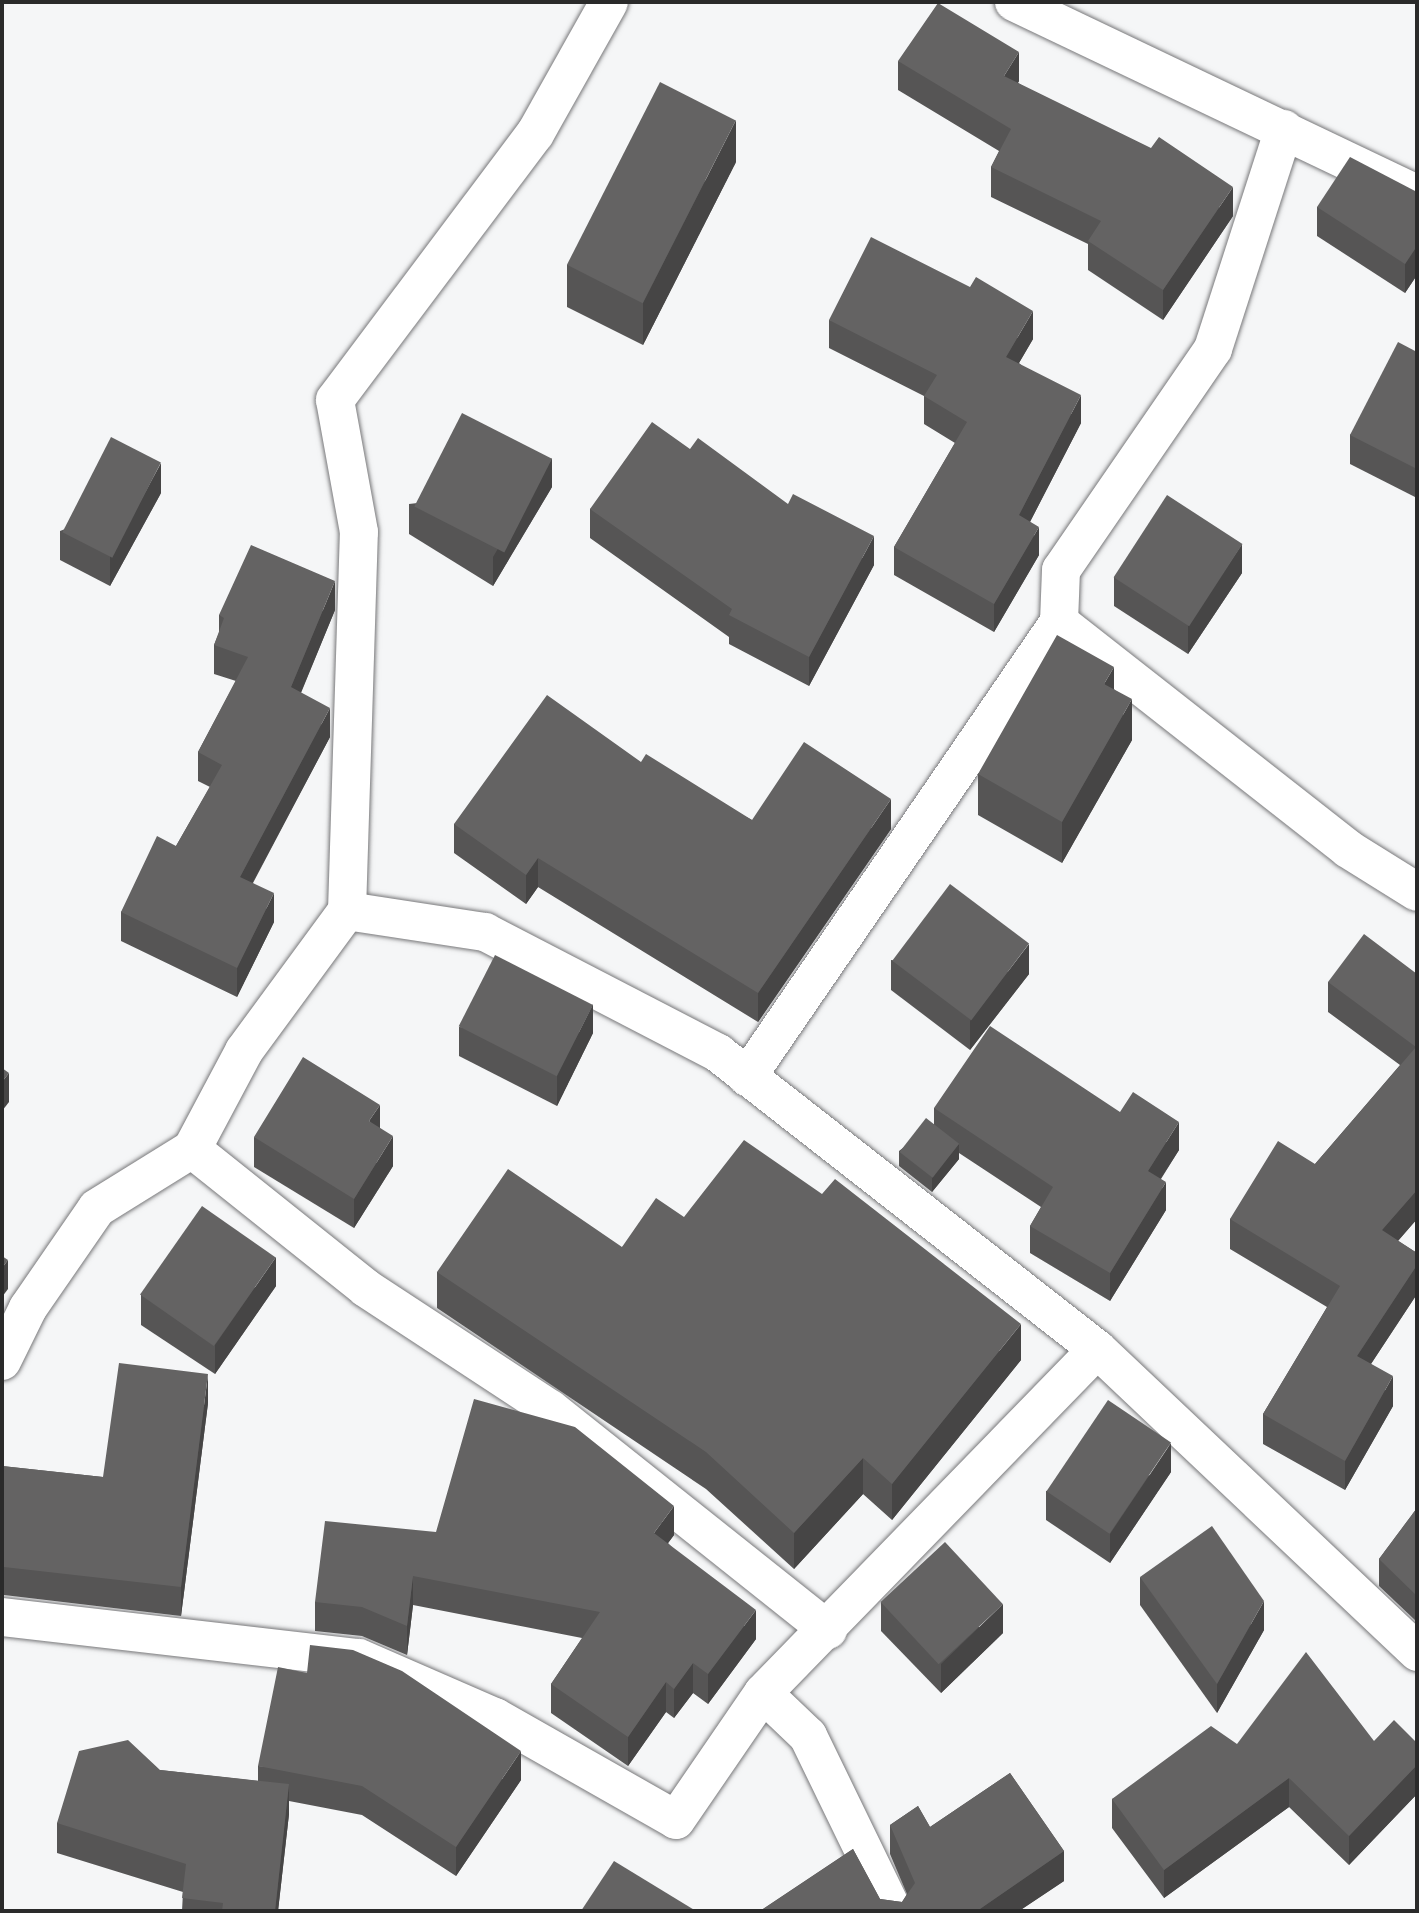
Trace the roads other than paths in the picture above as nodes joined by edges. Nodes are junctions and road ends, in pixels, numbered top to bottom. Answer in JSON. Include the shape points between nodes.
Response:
{"nodes":[{"id":1,"x":609,"y":2,"type":"edge"},
{"id":2,"x":1014,"y":2,"type":"edge"},
{"id":3,"x":1284,"y":129,"type":"junction"},
{"id":4,"x":1417,"y":194,"type":"edge"},
{"id":5,"x":1059,"y":622,"type":"junction"},
{"id":6,"x":1417,"y":892,"type":"edge"},
{"id":7,"x":347,"y":911,"type":"junction"},
{"id":8,"x":747,"y":1077,"type":"junction"},
{"id":9,"x":192,"y":1149,"type":"junction"},
{"id":10,"x":1097,"y":1349,"type":"junction"},
{"id":11,"x":2,"y":1361,"type":"edge"},
{"id":12,"x":2,"y":1617,"type":"edge"},
{"id":13,"x":828,"y":1630,"type":"junction"},
{"id":14,"x":1417,"y":1652,"type":"edge"},
{"id":15,"x":763,"y":1693,"type":"junction"},
{"id":16,"x":893,"y":1911,"type":"edge"}],
"edges":[{"from":1,"to":7,"type":"street","via":[[536,134],[335,400],[359,532]]},
{"from":2,"to":3,"type":"street"},
{"from":3,"to":4,"type":"street"},
{"from":3,"to":5,"type":"street","via":[[1213,349],[1061,570]]},
{"from":5,"to":6,"type":"street","via":[[1348,849]]},
{"from":5,"to":8,"type":"street"},
{"from":7,"to":8,"type":"street","via":[[485,933],[718,1053]]},
{"from":7,"to":9,"type":"street","via":[[244,1051]]},
{"from":8,"to":10,"type":"street"},
{"from":9,"to":11,"type":"street","via":[[97,1208],[28,1308]]},
{"from":9,"to":13,"type":"street","via":[[366,1288],[550,1409]]},
{"from":10,"to":13,"type":"street","via":[[1038,1402]]},
{"from":10,"to":14,"type":"street"},
{"from":12,"to":15,"type":"street","via":[[359,1658],[495,1717],[676,1820]]},
{"from":13,"to":15,"type":"street"},
{"from":15,"to":16,"type":"street","via":[[808,1736]]}]}
